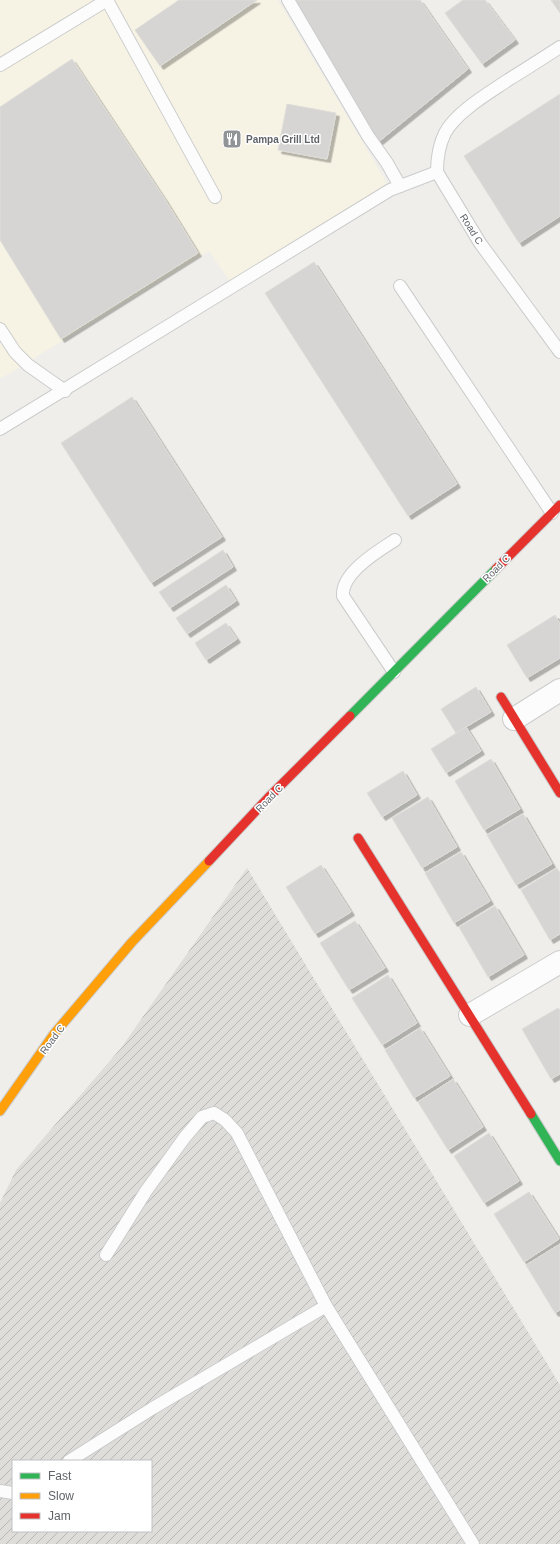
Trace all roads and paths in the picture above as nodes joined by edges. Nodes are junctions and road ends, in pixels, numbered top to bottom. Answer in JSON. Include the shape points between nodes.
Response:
{"nodes":[{"id":1,"x":107,"y":0,"type":"edge"},
{"id":2,"x":288,"y":0,"type":"edge"},
{"id":3,"x":560,"y":47,"type":"edge"},
{"id":4,"x":0,"y":65,"type":"edge"},
{"id":5,"x":437,"y":172,"type":"junction"},
{"id":6,"x":400,"y":186,"type":"junction"},
{"id":7,"x":215,"y":197,"type":"dead end"},
{"id":8,"x":400,"y":286,"type":"dead end"},
{"id":9,"x":0,"y":329,"type":"edge"},
{"id":10,"x":560,"y":352,"type":"edge"},
{"id":11,"x":65,"y":391,"type":"junction"},
{"id":12,"x":0,"y":429,"type":"edge"},
{"id":13,"x":556,"y":509,"type":"edge"},
{"id":14,"x":395,"y":540,"type":"dead end"},
{"id":15,"x":394,"y":672,"type":"junction"},
{"id":16,"x":560,"y":690,"type":"edge"},
{"id":17,"x":501,"y":697,"type":"dead end"},
{"id":18,"x":514,"y":719,"type":"junction"},
{"id":19,"x":560,"y":793,"type":"edge"},
{"id":20,"x":358,"y":838,"type":"dead end"},
{"id":21,"x":560,"y":962,"type":"edge"},
{"id":22,"x":470,"y":1015,"type":"junction"},
{"id":23,"x":4,"y":1095,"type":"edge"},
{"id":24,"x":0,"y":1112,"type":"edge"},
{"id":25,"x":560,"y":1161,"type":"edge"},
{"id":26,"x":106,"y":1255,"type":"dead end"},
{"id":27,"x":326,"y":1306,"type":"junction"},
{"id":28,"x":71,"y":1460,"type":"edge"},
{"id":29,"x":0,"y":1491,"type":"edge"},
{"id":30,"x":12,"y":1493,"type":"edge"},
{"id":31,"x":473,"y":1544,"type":"edge"}],
"edges":[{"from":1,"to":4,"type":"lane"},
{"from":1,"to":7,"type":"lane"},
{"from":2,"to":6,"type":"lane"},
{"from":3,"to":5,"type":"lane","via":[[476,101],[453,122],[440,144]]},
{"from":5,"to":6,"type":"lane"},
{"from":5,"to":10,"type":"lane","name":"Road C","via":[[480,243]]},
{"from":6,"to":11,"type":"lane"},
{"from":8,"to":13,"type":"lane"},
{"from":9,"to":11,"type":"lane","via":[[15,352],[28,365]]},
{"from":11,"to":12,"type":"lane"},
{"from":13,"to":15,"type":"street","name":"Road C"},
{"from":14,"to":15,"type":"lane","via":[[362,561],[342,590],[343,596]]},
{"from":15,"to":23,"type":"street","name":"Road C","via":[[268,798],[132,942]]},
{"from":16,"to":18,"type":"street"},
{"from":17,"to":18,"type":"street"},
{"from":18,"to":19,"type":"street"},
{"from":20,"to":22,"type":"street"},
{"from":21,"to":22,"type":"street"},
{"from":22,"to":25,"type":"street"},
{"from":23,"to":24,"type":"street","name":"Road C"},
{"from":26,"to":27,"type":"lane","via":[[146,1191],[185,1137],[202,1117],[214,1113],[225,1120],[237,1134]]},
{"from":27,"to":28,"type":"lane"},
{"from":27,"to":31,"type":"lane"},
{"from":29,"to":30,"type":"lane"}]}
